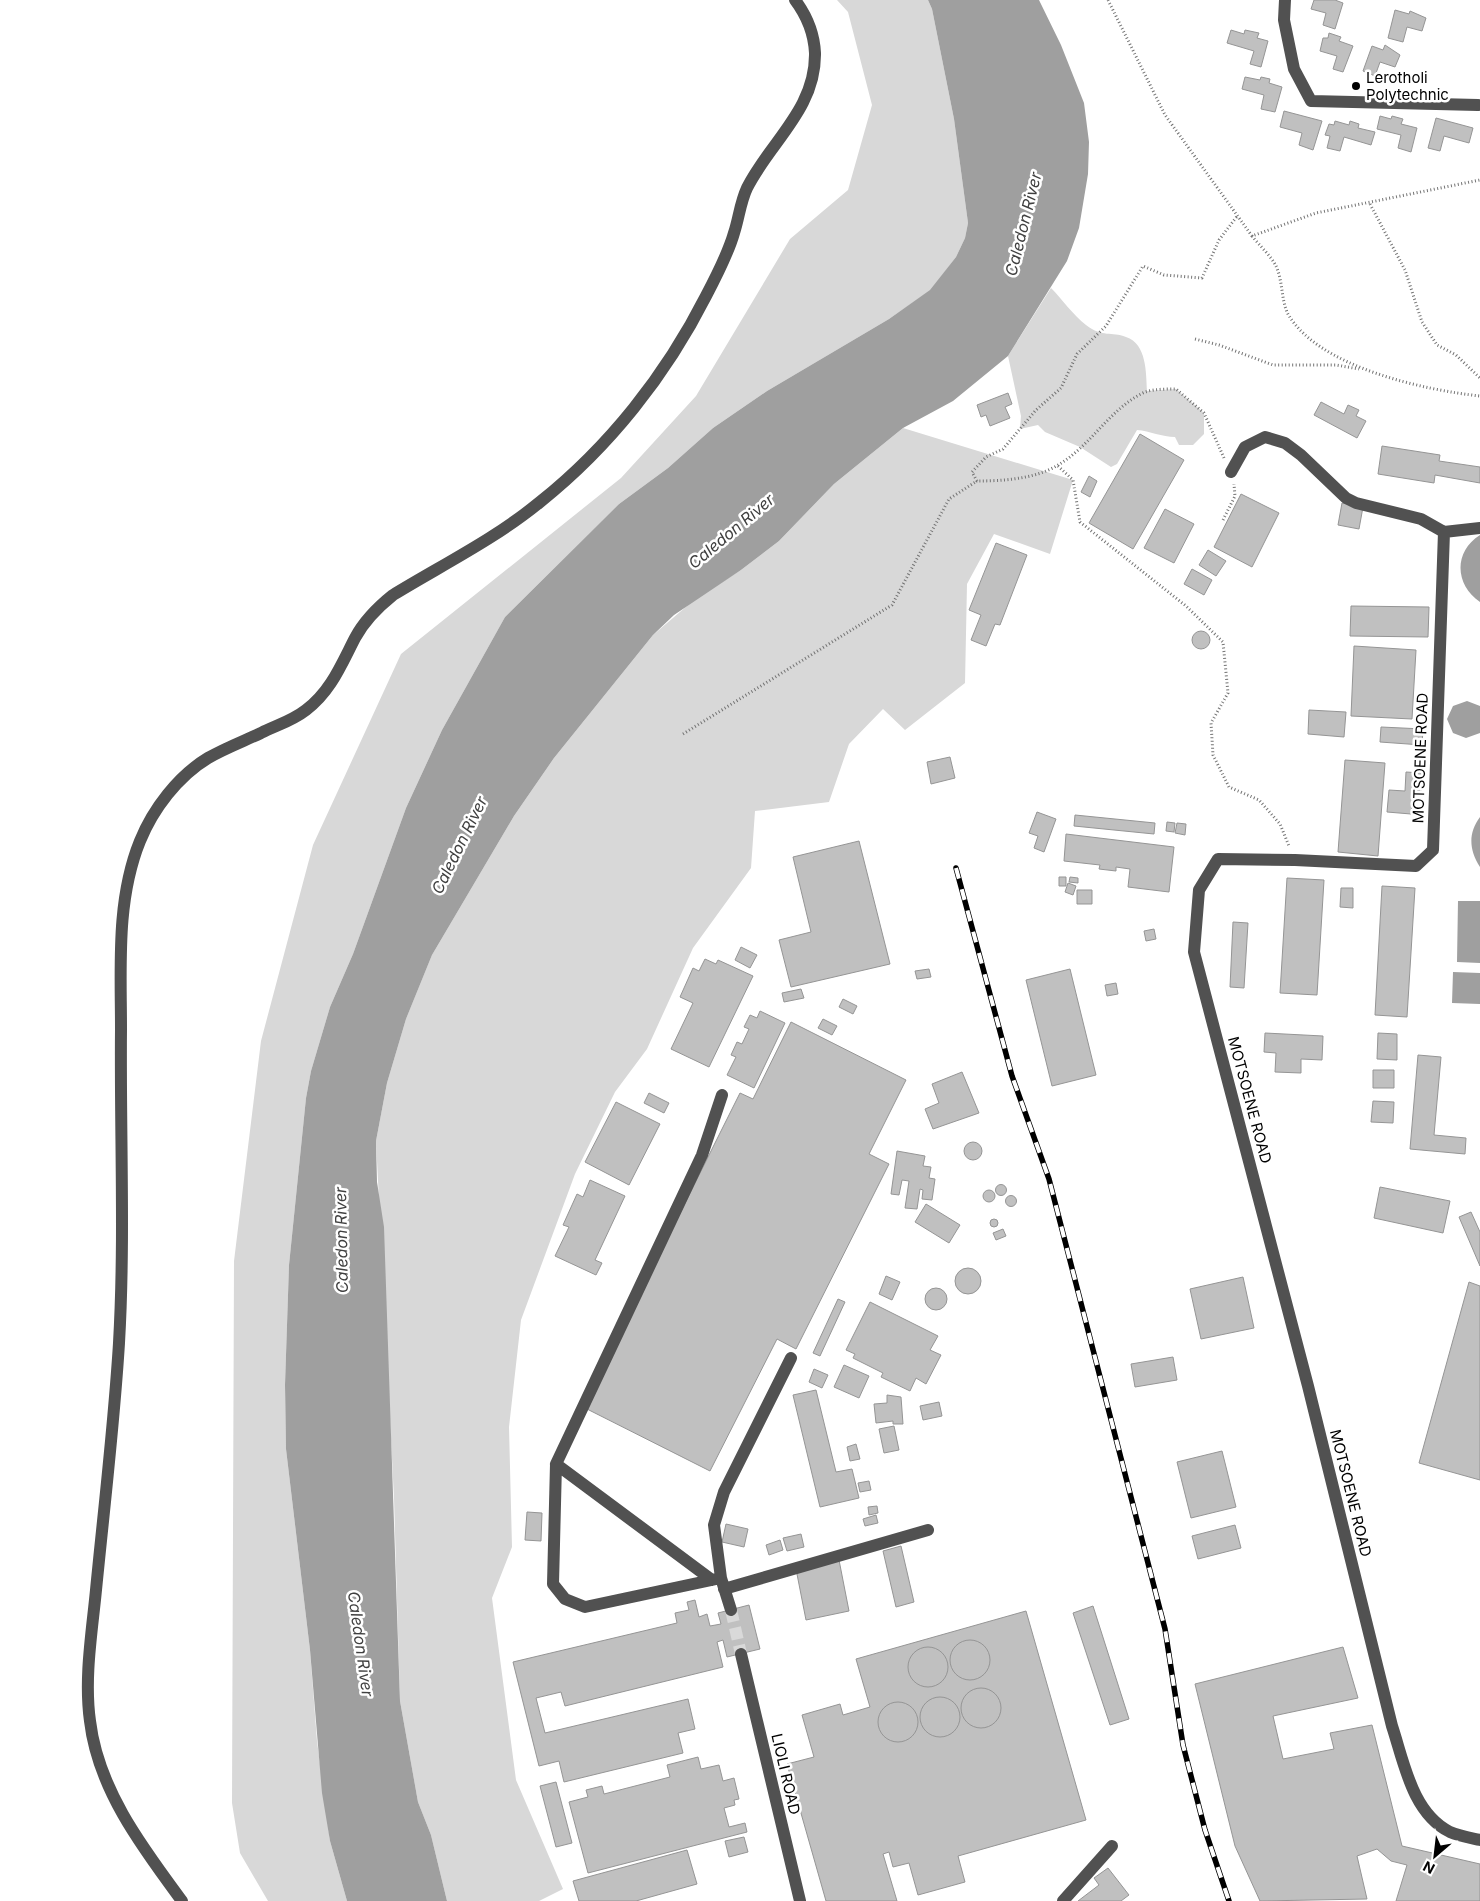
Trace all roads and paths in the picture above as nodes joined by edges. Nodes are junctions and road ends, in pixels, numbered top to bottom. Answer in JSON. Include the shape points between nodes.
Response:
{"nodes":[{"id":1,"x":795,"y":0,"type":"edge"},
{"id":2,"x":1108,"y":0,"type":"edge"},
{"id":3,"x":1285,"y":0,"type":"edge"},
{"id":4,"x":1478,"y":104,"type":"dead end"},
{"id":5,"x":1480,"y":180,"type":"edge"},
{"id":6,"x":1370,"y":204,"type":"junction"},
{"id":7,"x":1238,"y":215,"type":"junction"},
{"id":8,"x":1252,"y":236,"type":"junction"},
{"id":9,"x":1195,"y":339,"type":"dead end"},
{"id":10,"x":1362,"y":370,"type":"junction"},
{"id":11,"x":1480,"y":378,"type":"edge"},
{"id":12,"x":1480,"y":396,"type":"edge"},
{"id":13,"x":1058,"y":466,"type":"junction"},
{"id":14,"x":1231,"y":472,"type":"junction"},
{"id":15,"x":977,"y":481,"type":"junction"},
{"id":16,"x":1223,"y":520,"type":"dead end"},
{"id":17,"x":1480,"y":528,"type":"edge"},
{"id":18,"x":1444,"y":532,"type":"junction"},
{"id":19,"x":683,"y":734,"type":"dead end"},
{"id":20,"x":1295,"y":860,"type":"junction"},
{"id":21,"x":722,"y":1095,"type":"dead end"},
{"id":22,"x":791,"y":1358,"type":"dead end"},
{"id":23,"x":556,"y":1464,"type":"junction"},
{"id":24,"x":928,"y":1530,"type":"dead end"},
{"id":25,"x":719,"y":1582,"type":"junction"},
{"id":26,"x":731,"y":1610,"type":"tunnel mouth"},
{"id":27,"x":741,"y":1654,"type":"tunnel mouth"},
{"id":28,"x":1480,"y":1840,"type":"edge"},
{"id":29,"x":1112,"y":1846,"type":"dead end"},
{"id":30,"x":182,"y":1901,"type":"edge"},
{"id":31,"x":800,"y":1901,"type":"edge"},
{"id":32,"x":1062,"y":1901,"type":"edge"}],
"edges":[{"from":1,"to":30,"type":"street","via":[[806,14],[814,43],[815,70],[807,98],[747,188],[739,207],[734,234],[706,296],[676,350],[638,404],[582,466],[539,503],[499,532],[393,594],[378,607],[356,636],[338,674],[307,710],[289,722],[208,758],[183,776],[152,817],[139,843],[126,889],[122,926],[120,1133],[123,1252],[119,1347],[92,1628],[89,1719],[96,1750],[117,1803],[142,1847]]},
{"from":2,"to":7,"type":"path","via":[[1164,115]]},
{"from":3,"to":4,"type":"street","via":[[1284,20],[1294,69],[1310,101]]},
{"from":5,"to":6,"type":"path"},
{"from":6,"to":8,"type":"path","via":[[1316,213]]},
{"from":6,"to":11,"type":"path","via":[[1405,270],[1422,322],[1437,345],[1456,355]]},
{"from":7,"to":8,"type":"path"},
{"from":7,"to":15,"type":"path","via":[[1218,240],[1202,278],[1164,275],[1143,266],[1106,326],[1077,354],[1061,388],[1036,410],[1003,449],[986,457],[972,472]]},
{"from":8,"to":10,"type":"path","via":[[1276,266],[1288,314],[1314,342]]},
{"from":9,"to":10,"type":"path","via":[[1273,365],[1336,365]]},
{"from":10,"to":12,"type":"path","via":[[1448,393]]},
{"from":13,"to":14,"type":"path","via":[[1098,432],[1122,406],[1147,391],[1176,389],[1204,413]]},
{"from":13,"to":15,"type":"path","via":[[1010,481]]},
{"from":13,"to":20,"type":"path","via":[[1073,480],[1080,522],[1186,606],[1223,642],[1228,693],[1211,724],[1213,755],[1229,787],[1259,800],[1280,824]]},
{"from":14,"to":16,"type":"path","via":[[1235,496]]},
{"from":14,"to":18,"type":"street","via":[[1252,442],[1265,437],[1285,442],[1346,498],[1421,519]]},
{"from":15,"to":19,"type":"path","via":[[950,499],[892,605]]},
{"from":17,"to":18,"type":"street"},
{"from":18,"to":20,"type":"street","name":"MOTSOENE ROAD","via":[[1433,850],[1416,866]]},
{"from":20,"to":28,"type":"street","name":"MOTSOENE ROAD","via":[[1218,859],[1199,890],[1194,952],[1308,1386],[1394,1734],[1423,1810],[1450,1832]]},
{"from":21,"to":23,"type":"street","via":[[702,1155]]},
{"from":22,"to":25,"type":"street","via":[[724,1492],[714,1525]]},
{"from":23,"to":25,"type":"street"},
{"from":23,"to":25,"type":"street","via":[[553,1584],[565,1599],[585,1607]]},
{"from":24,"to":25,"type":"street"},
{"from":25,"to":26,"type":"street"},
{"from":27,"to":31,"type":"street","name":"LIOLI ROAD"},
{"from":29,"to":32,"type":"street"}]}
